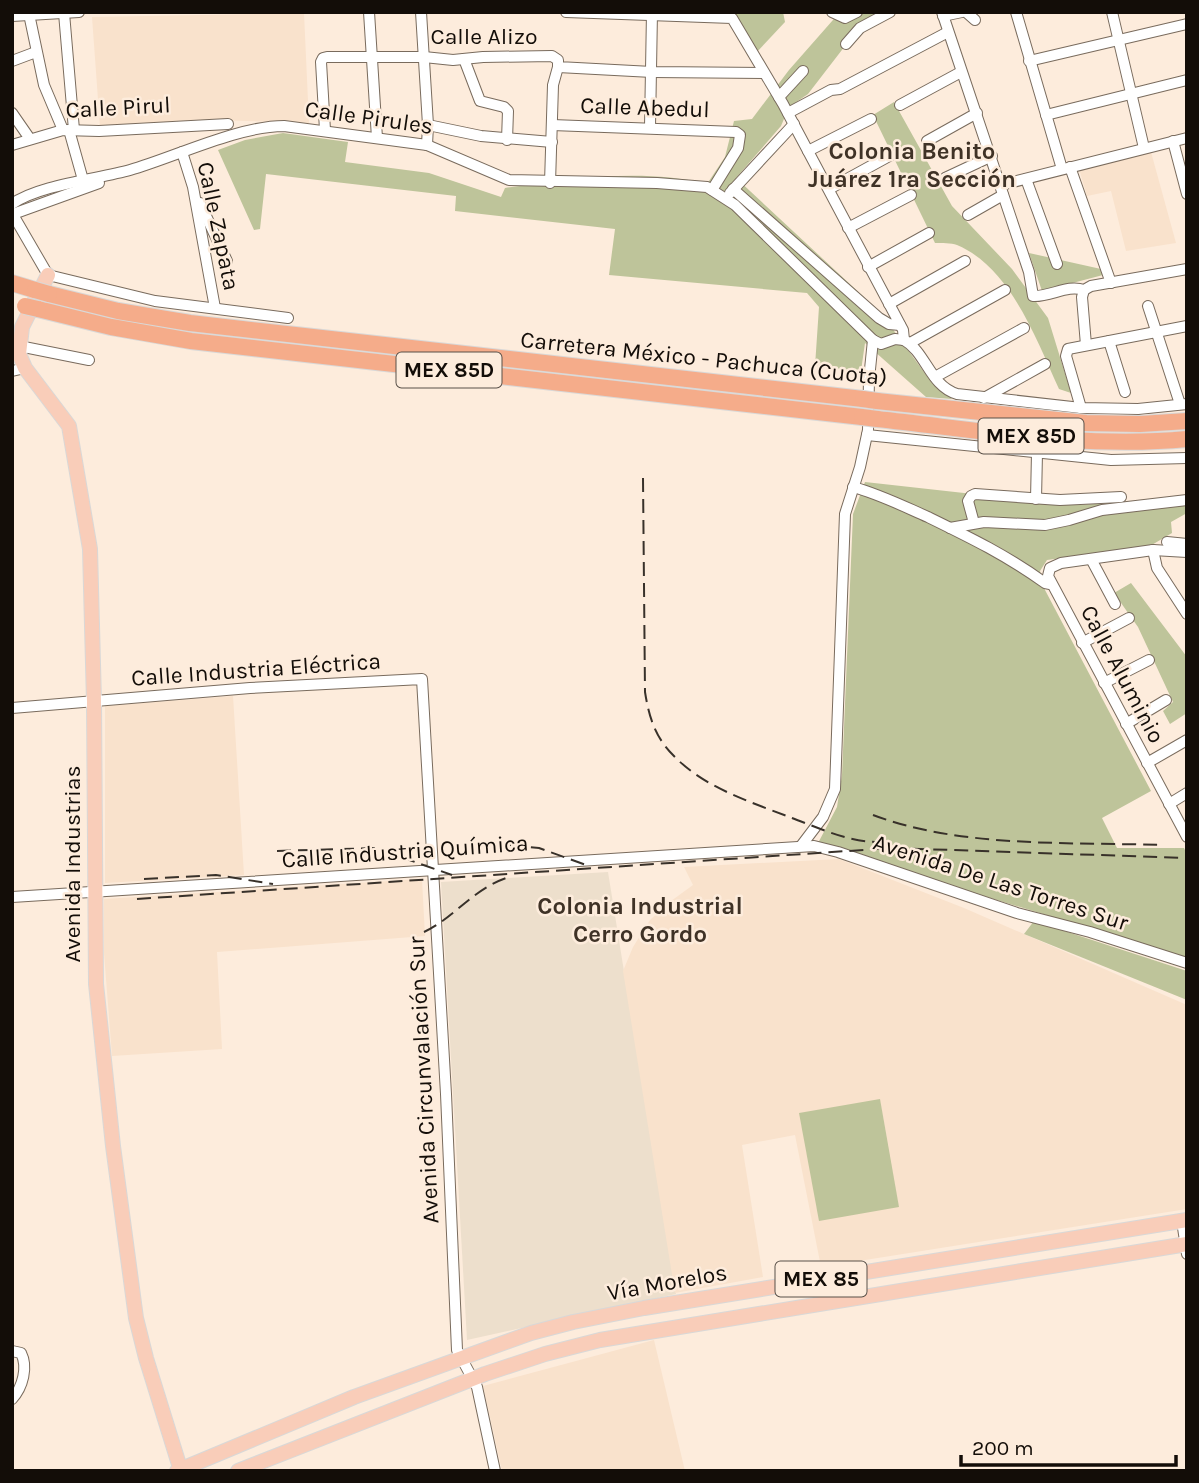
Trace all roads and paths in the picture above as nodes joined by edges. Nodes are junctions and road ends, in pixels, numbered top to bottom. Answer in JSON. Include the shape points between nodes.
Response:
{"nodes":[{"id":1,"x":79,"y":12,"type":"edge"},
{"id":2,"x":369,"y":12,"type":"edge"},
{"id":3,"x":421,"y":12,"type":"edge"},
{"id":4,"x":566,"y":12,"type":"edge"},
{"id":5,"x":832,"y":12,"type":"edge"},
{"id":6,"x":857,"y":12,"type":"edge"},
{"id":7,"x":890,"y":12,"type":"edge"},
{"id":8,"x":964,"y":12,"type":"edge"},
{"id":9,"x":1016,"y":12,"type":"edge"},
{"id":10,"x":1112,"y":12,"type":"edge"},
{"id":11,"x":49,"y":13,"type":"edge"},
{"id":12,"x":64,"y":13,"type":"edge"},
{"id":13,"x":652,"y":13,"type":"edge"},
{"id":14,"x":29,"y":14,"type":"junction"},
{"id":15,"x":943,"y":14,"type":"edge"},
{"id":16,"x":12,"y":16,"type":"edge"},
{"id":17,"x":975,"y":20,"type":"dead end"},
{"id":18,"x":1187,"y":24,"type":"edge"},
{"id":19,"x":948,"y":32,"type":"junction"},
{"id":20,"x":1117,"y":39,"type":"junction"},
{"id":21,"x":846,"y":44,"type":"dead end"},
{"id":22,"x":36,"y":52,"type":"junction"},
{"id":23,"x":373,"y":57,"type":"junction"},
{"id":24,"x":424,"y":57,"type":"junction"},
{"id":25,"x":464,"y":59,"type":"junction"},
{"id":26,"x":12,"y":61,"type":"edge"},
{"id":27,"x":1029,"y":61,"type":"junction"},
{"id":28,"x":558,"y":67,"type":"junction"},
{"id":29,"x":803,"y":71,"type":"dead end"},
{"id":30,"x":652,"y":72,"type":"junction"},
{"id":31,"x":961,"y":72,"type":"junction"},
{"id":32,"x":764,"y":73,"type":"junction"},
{"id":33,"x":1187,"y":80,"type":"edge"},
{"id":34,"x":1131,"y":94,"type":"junction"},
{"id":35,"x":779,"y":97,"type":"junction"},
{"id":36,"x":900,"y":105,"type":"dead end"},
{"id":37,"x":12,"y":113,"type":"edge"},
{"id":38,"x":788,"y":113,"type":"junction"},
{"id":39,"x":977,"y":113,"type":"junction"},
{"id":40,"x":1046,"y":116,"type":"junction"},
{"id":41,"x":871,"y":119,"type":"dead end"},
{"id":42,"x":228,"y":124,"type":"dead end"},
{"id":43,"x":552,"y":124,"type":"junction"},
{"id":44,"x":794,"y":124,"type":"junction"},
{"id":45,"x":428,"y":125,"type":"junction"},
{"id":46,"x":650,"y":127,"type":"junction"},
{"id":47,"x":69,"y":130,"type":"junction"},
{"id":48,"x":325,"y":131,"type":"junction"},
{"id":49,"x":377,"y":138,"type":"junction"},
{"id":50,"x":1187,"y":138,"type":"edge"},
{"id":51,"x":30,"y":139,"type":"junction"},
{"id":52,"x":507,"y":140,"type":"junction"},
{"id":53,"x":927,"y":141,"type":"dead end"},
{"id":54,"x":1173,"y":141,"type":"junction"},
{"id":55,"x":552,"y":142,"type":"junction"},
{"id":56,"x":12,"y":145,"type":"edge"},
{"id":57,"x":427,"y":145,"type":"junction"},
{"id":58,"x":1144,"y":148,"type":"junction"},
{"id":59,"x":808,"y":151,"type":"junction"},
{"id":60,"x":183,"y":155,"type":"junction"},
{"id":61,"x":891,"y":155,"type":"dead end"},
{"id":62,"x":992,"y":156,"type":"junction"},
{"id":63,"x":1066,"y":168,"type":"junction"},
{"id":64,"x":945,"y":178,"type":"dead end"},
{"id":65,"x":1026,"y":179,"type":"junction"},
{"id":66,"x":83,"y":180,"type":"junction"},
{"id":67,"x":550,"y":183,"type":"junction"},
{"id":68,"x":193,"y":187,"type":"junction"},
{"id":69,"x":829,"y":189,"type":"junction"},
{"id":70,"x":712,"y":190,"type":"junction"},
{"id":71,"x":1002,"y":190,"type":"junction"},
{"id":72,"x":729,"y":193,"type":"junction"},
{"id":73,"x":1187,"y":194,"type":"edge"},
{"id":74,"x":911,"y":195,"type":"dead end"},
{"id":75,"x":12,"y":204,"type":"edge"},
{"id":76,"x":13,"y":214,"type":"edge"},
{"id":77,"x":968,"y":215,"type":"dead end"},
{"id":78,"x":848,"y":228,"type":"junction"},
{"id":79,"x":929,"y":233,"type":"dead end"},
{"id":80,"x":227,"y":261,"type":"dead end"},
{"id":81,"x":965,"y":261,"type":"dead end"},
{"id":82,"x":1057,"y":264,"type":"dead end"},
{"id":83,"x":868,"y":267,"type":"junction"},
{"id":84,"x":1187,"y":269,"type":"edge"},
{"id":85,"x":48,"y":275,"type":"junction"},
{"id":86,"x":1111,"y":282,"type":"junction"},
{"id":87,"x":12,"y":283,"type":"edge"},
{"id":88,"x":839,"y":283,"type":"junction"},
{"id":89,"x":1084,"y":289,"type":"junction"},
{"id":90,"x":1005,"y":290,"type":"dead end"},
{"id":91,"x":826,"y":294,"type":"junction"},
{"id":92,"x":889,"y":304,"type":"junction"},
{"id":93,"x":25,"y":306,"type":"edge"},
{"id":94,"x":1149,"y":306,"type":"dead end"},
{"id":95,"x":215,"y":308,"type":"junction"},
{"id":96,"x":288,"y":318,"type":"dead end"},
{"id":97,"x":900,"y":325,"type":"junction"},
{"id":98,"x":1187,"y":327,"type":"edge"},
{"id":99,"x":1024,"y":328,"type":"dead end"},
{"id":100,"x":1156,"y":332,"type":"junction"},
{"id":101,"x":873,"y":340,"type":"junction"},
{"id":102,"x":907,"y":341,"type":"junction"},
{"id":103,"x":1109,"y":341,"type":"junction"},
{"id":104,"x":1086,"y":345,"type":"junction"},
{"id":105,"x":19,"y":346,"type":"junction"},
{"id":106,"x":89,"y":360,"type":"dead end"},
{"id":107,"x":1045,"y":364,"type":"dead end"},
{"id":108,"x":18,"y":369,"type":"edge"},
{"id":109,"x":935,"y":377,"type":"junction"},
{"id":110,"x":1125,"y":392,"type":"dead end"},
{"id":111,"x":984,"y":398,"type":"junction"},
{"id":112,"x":1183,"y":404,"type":"edge"},
{"id":113,"x":1081,"y":408,"type":"junction"},
{"id":114,"x":1187,"y":421,"type":"edge"},
{"id":115,"x":867,"y":435,"type":"junction"},
{"id":116,"x":1187,"y":439,"type":"edge"},
{"id":117,"x":1037,"y":453,"type":"junction"},
{"id":118,"x":1187,"y":458,"type":"edge"},
{"id":119,"x":853,"y":487,"type":"junction"},
{"id":120,"x":1121,"y":497,"type":"dead end"},
{"id":121,"x":1036,"y":499,"type":"junction"},
{"id":122,"x":1187,"y":500,"type":"edge"},
{"id":123,"x":974,"y":523,"type":"junction"},
{"id":124,"x":950,"y":528,"type":"junction"},
{"id":125,"x":1186,"y":549,"type":"edge"},
{"id":126,"x":1153,"y":550,"type":"junction"},
{"id":127,"x":1091,"y":559,"type":"junction"},
{"id":128,"x":1051,"y":584,"type":"junction"},
{"id":129,"x":1115,"y":604,"type":"dead end"},
{"id":130,"x":1187,"y":614,"type":"edge"},
{"id":131,"x":1129,"y":618,"type":"dead end"},
{"id":132,"x":1082,"y":643,"type":"junction"},
{"id":133,"x":1149,"y":660,"type":"dead end"},
{"id":134,"x":422,"y":680,"type":"joint"},
{"id":135,"x":1104,"y":683,"type":"junction"},
{"id":136,"x":1166,"y":699,"type":"dead end"},
{"id":137,"x":94,"y":702,"type":"junction"},
{"id":138,"x":12,"y":708,"type":"edge"},
{"id":139,"x":1126,"y":724,"type":"junction"},
{"id":140,"x":1187,"y":740,"type":"edge"},
{"id":141,"x":1147,"y":763,"type":"junction"},
{"id":142,"x":1187,"y":793,"type":"edge"},
{"id":143,"x":1169,"y":804,"type":"junction"},
{"id":144,"x":1187,"y":837,"type":"edge"},
{"id":145,"x":801,"y":846,"type":"junction"},
{"id":146,"x":433,"y":870,"type":"junction"},
{"id":147,"x":95,"y":891,"type":"junction"},
{"id":148,"x":12,"y":897,"type":"edge"},
{"id":149,"x":1187,"y":963,"type":"edge"},
{"id":150,"x":1184,"y":1220,"type":"edge"},
{"id":151,"x":1186,"y":1248,"type":"edge"},
{"id":152,"x":17,"y":1352,"type":"edge"},
{"id":153,"x":461,"y":1360,"type":"junction"},
{"id":154,"x":473,"y":1379,"type":"junction"},
{"id":155,"x":12,"y":1399,"type":"edge"},
{"id":156,"x":180,"y":1470,"type":"edge"},
{"id":157,"x":238,"y":1471,"type":"edge"},
{"id":158,"x":495,"y":1471,"type":"edge"}],
"edges":[{"from":1,"to":12,"type":"street"},
{"from":2,"to":23,"type":"street"},
{"from":3,"to":24,"type":"street"},
{"from":4,"to":13,"type":"street"},
{"from":5,"to":6,"type":"street","via":[[845,18]]},
{"from":7,"to":21,"type":"street","via":[[860,29]]},
{"from":8,"to":15,"type":"street"},
{"from":8,"to":17,"type":"street"},
{"from":9,"to":27,"type":"street"},
{"from":10,"to":20,"type":"street"},
{"from":11,"to":12,"type":"street"},
{"from":11,"to":14,"type":"street"},
{"from":12,"to":47,"type":"street"},
{"from":13,"to":30,"type":"street"},
{"from":13,"to":32,"type":"street","via":[[732,18]]},
{"from":14,"to":16,"type":"street"},
{"from":14,"to":22,"type":"street"},
{"from":15,"to":19,"type":"street"},
{"from":18,"to":20,"type":"street"},
{"from":19,"to":31,"type":"street"},
{"from":19,"to":38,"type":"street"},
{"from":20,"to":27,"type":"street"},
{"from":20,"to":34,"type":"street"},
{"from":22,"to":26,"type":"street"},
{"from":22,"to":47,"type":"street","via":[[46,90]]},
{"from":23,"to":24,"type":"street","name":"Calle Alizo"},
{"from":23,"to":48,"type":"street","name":"Calle Alizo","via":[[323,58]]},
{"from":23,"to":49,"type":"street"},
{"from":24,"to":25,"type":"street","name":"Calle Alizo"},
{"from":24,"to":45,"type":"street"},
{"from":25,"to":28,"type":"street","name":"Calle Alizo","via":[[552,57],[558,60]]},
{"from":25,"to":52,"type":"street","via":[[481,101],[508,110]]},
{"from":27,"to":40,"type":"street"},
{"from":28,"to":30,"type":"street","name":"Calle Alizo"},
{"from":28,"to":43,"type":"street"},
{"from":29,"to":35,"type":"street"},
{"from":30,"to":32,"type":"street","name":"Calle Alizo"},
{"from":30,"to":46,"type":"street"},
{"from":31,"to":36,"type":"street"},
{"from":31,"to":39,"type":"street"},
{"from":32,"to":35,"type":"street"},
{"from":33,"to":34,"type":"street"},
{"from":34,"to":40,"type":"street"},
{"from":34,"to":58,"type":"street"},
{"from":35,"to":38,"type":"street"},
{"from":37,"to":51,"type":"street"},
{"from":38,"to":44,"type":"street"},
{"from":39,"to":53,"type":"street"},
{"from":39,"to":62,"type":"street"},
{"from":40,"to":63,"type":"street"},
{"from":41,"to":59,"type":"street"},
{"from":42,"to":47,"type":"street","name":"Calle Pirul"},
{"from":43,"to":46,"type":"street","name":"Calle Abedul"},
{"from":43,"to":55,"type":"street"},
{"from":44,"to":59,"type":"street"},
{"from":44,"to":72,"type":"street"},
{"from":45,"to":52,"type":"street"},
{"from":45,"to":57,"type":"street"},
{"from":46,"to":70,"type":"street","name":"Calle Abedul","via":[[740,135],[740,144]]},
{"from":47,"to":51,"type":"street","name":"Calle Pirul"},
{"from":47,"to":66,"type":"street"},
{"from":48,"to":49,"type":"street","name":"Calle Pirules"},
{"from":48,"to":60,"type":"street","name":"Calle Pirules","via":[[271,127]]},
{"from":49,"to":57,"type":"street","name":"Calle Pirules"},
{"from":50,"to":54,"type":"street"},
{"from":51,"to":56,"type":"street","name":"Calle Pirul"},
{"from":52,"to":55,"type":"street"},
{"from":54,"to":58,"type":"street"},
{"from":54,"to":73,"type":"street"},
{"from":55,"to":67,"type":"street"},
{"from":57,"to":67,"type":"street","name":"Calle Pirules","via":[[503,179]]},
{"from":58,"to":63,"type":"street"},
{"from":59,"to":69,"type":"street"},
{"from":60,"to":66,"type":"street","name":"Calle Pirules"},
{"from":60,"to":68,"type":"street","name":"Calle Zapata"},
{"from":60,"to":76,"type":"street","via":[[148,171]]},
{"from":61,"to":69,"type":"street"},
{"from":62,"to":64,"type":"street"},
{"from":62,"to":71,"type":"street"},
{"from":63,"to":65,"type":"street"},
{"from":63,"to":86,"type":"street"},
{"from":65,"to":71,"type":"street"},
{"from":65,"to":82,"type":"street"},
{"from":66,"to":75,"type":"street","name":"Calle Pirules"},
{"from":67,"to":70,"type":"street","name":"Calle Pirules","via":[[686,184]]},
{"from":68,"to":80,"type":"street"},
{"from":68,"to":95,"type":"street","name":"Calle Zapata"},
{"from":69,"to":78,"type":"street"},
{"from":70,"to":72,"type":"street","name":"Calle Pirules"},
{"from":71,"to":77,"type":"street"},
{"from":71,"to":89,"type":"street","via":[[1033,296]]},
{"from":72,"to":88,"type":"street","name":"Calle Pirules"},
{"from":72,"to":91,"type":"street","name":"Calle Pirules"},
{"from":74,"to":78,"type":"street"},
{"from":76,"to":85,"type":"street"},
{"from":78,"to":83,"type":"street"},
{"from":79,"to":83,"type":"street"},
{"from":81,"to":92,"type":"street"},
{"from":83,"to":92,"type":"street"},
{"from":84,"to":86,"type":"street"},
{"from":85,"to":95,"type":"street","via":[[155,301]]},
{"from":85,"to":105,"type":"main road","name":"Avenida Industrias","via":[[25,319]]},
{"from":86,"to":89,"type":"street"},
{"from":87,"to":114,"type":"highway","name":"Carretera México - Pachuca (Cuota)","number":"MEX 85D","via":[[118,311],[190,323],[1086,423]]},
{"from":88,"to":91,"type":"street"},
{"from":88,"to":97,"type":"street","name":"Calle Pirules","via":[[879,318]]},
{"from":89,"to":104,"type":"street"},
{"from":90,"to":102,"type":"street"},
{"from":91,"to":101,"type":"street","name":"Calle Pirules"},
{"from":92,"to":97,"type":"street"},
{"from":93,"to":116,"type":"highway","name":"Carretera México - Pachuca (Cuota)","number":"MEX 85D","via":[[191,341],[1077,440]]},
{"from":94,"to":100,"type":"street"},
{"from":95,"to":96,"type":"street"},
{"from":97,"to":102,"type":"street"},
{"from":98,"to":100,"type":"street"},
{"from":99,"to":109,"type":"street"},
{"from":100,"to":103,"type":"street"},
{"from":100,"to":112,"type":"street"},
{"from":101,"to":102,"type":"street","via":[[881,344]]},
{"from":101,"to":115,"type":"street"},
{"from":102,"to":109,"type":"street"},
{"from":103,"to":104,"type":"street"},
{"from":103,"to":110,"type":"street"},
{"from":104,"to":113,"type":"street","via":[[1066,351]]},
{"from":105,"to":106,"type":"street"},
{"from":105,"to":108,"type":"main road","name":"Avenida Industrias"},
{"from":107,"to":111,"type":"street"},
{"from":108,"to":137,"type":"main road","name":"Avenida Industrias","via":[[64,418],[71,434],[90,549]]},
{"from":109,"to":111,"type":"street","via":[[952,393]]},
{"from":111,"to":113,"type":"street"},
{"from":112,"to":113,"type":"street"},
{"from":115,"to":117,"type":"street"},
{"from":115,"to":119,"type":"street"},
{"from":117,"to":118,"type":"street","via":[[1111,460]]},
{"from":117,"to":121,"type":"street"},
{"from":119,"to":124,"type":"street"},
{"from":119,"to":145,"type":"street","via":[[845,514],[835,789],[823,817]]},
{"from":120,"to":121,"type":"street"},
{"from":121,"to":123,"type":"street","via":[[975,494],[968,501]]},
{"from":122,"to":123,"type":"street","via":[[1102,510],[1045,525]]},
{"from":123,"to":124,"type":"street"},
{"from":124,"to":128,"type":"street"},
{"from":125,"to":126,"type":"street"},
{"from":126,"to":127,"type":"street"},
{"from":126,"to":130,"type":"street","via":[[1160,573]]},
{"from":127,"to":128,"type":"street","name":"Calle Aluminio","via":[[1051,568]]},
{"from":127,"to":129,"type":"street"},
{"from":128,"to":132,"type":"street","name":"Calle Aluminio"},
{"from":131,"to":132,"type":"street"},
{"from":132,"to":135,"type":"street","name":"Calle Aluminio"},
{"from":133,"to":135,"type":"street"},
{"from":134,"to":137,"type":"street","name":"Calle Industria Eléctrica","via":[[250,688]]},
{"from":134,"to":146,"type":"street","name":"Avenida Circunvalación Sur"},
{"from":135,"to":139,"type":"street","name":"Calle Aluminio"},
{"from":136,"to":139,"type":"street"},
{"from":137,"to":138,"type":"street","name":"Calle Industria Eléctrica"},
{"from":137,"to":147,"type":"main road","name":"Avenida Industrias"},
{"from":139,"to":141,"type":"street","name":"Calle Aluminio"},
{"from":140,"to":141,"type":"street"},
{"from":141,"to":143,"type":"street","name":"Calle Aluminio"},
{"from":142,"to":143,"type":"street"},
{"from":143,"to":144,"type":"street","name":"Calle Aluminio"},
{"from":145,"to":146,"type":"street","name":"Calle Industria Química"},
{"from":145,"to":149,"type":"street","name":"Avenida De Las Torres Sur","via":[[834,850],[1006,909]]},
{"from":146,"to":147,"type":"street","name":"Calle Industria Química"},
{"from":146,"to":153,"type":"street","name":"Avenida Circunvalación Sur"},
{"from":147,"to":148,"type":"street","name":"Calle Industria Química"},
{"from":147,"to":156,"type":"main road","name":"Avenida Industrias","via":[[101,1038],[133,1302]]},
{"from":150,"to":151,"type":"street"},
{"from":150,"to":153,"type":"main road","name":"Vía Morelos","number":"MEX 85","via":[[632,1310],[537,1331]]},
{"from":151,"to":154,"type":"main road","name":"Vía Morelos","number":"MEX 85","via":[[600,1340]]},
{"from":152,"to":155,"type":"street","via":[[24,1359],[23,1378]]},
{"from":153,"to":154,"type":"street","name":"Avenida Circunvalación Sur"},
{"from":153,"to":156,"type":"main road","name":"Vía Morelos","number":"MEX 85","via":[[343,1402]]},
{"from":154,"to":157,"type":"main road","name":"Vía Morelos","number":"MEX 85"},
{"from":154,"to":158,"type":"street","name":"Avenida Circunvalación Sur"}]}
